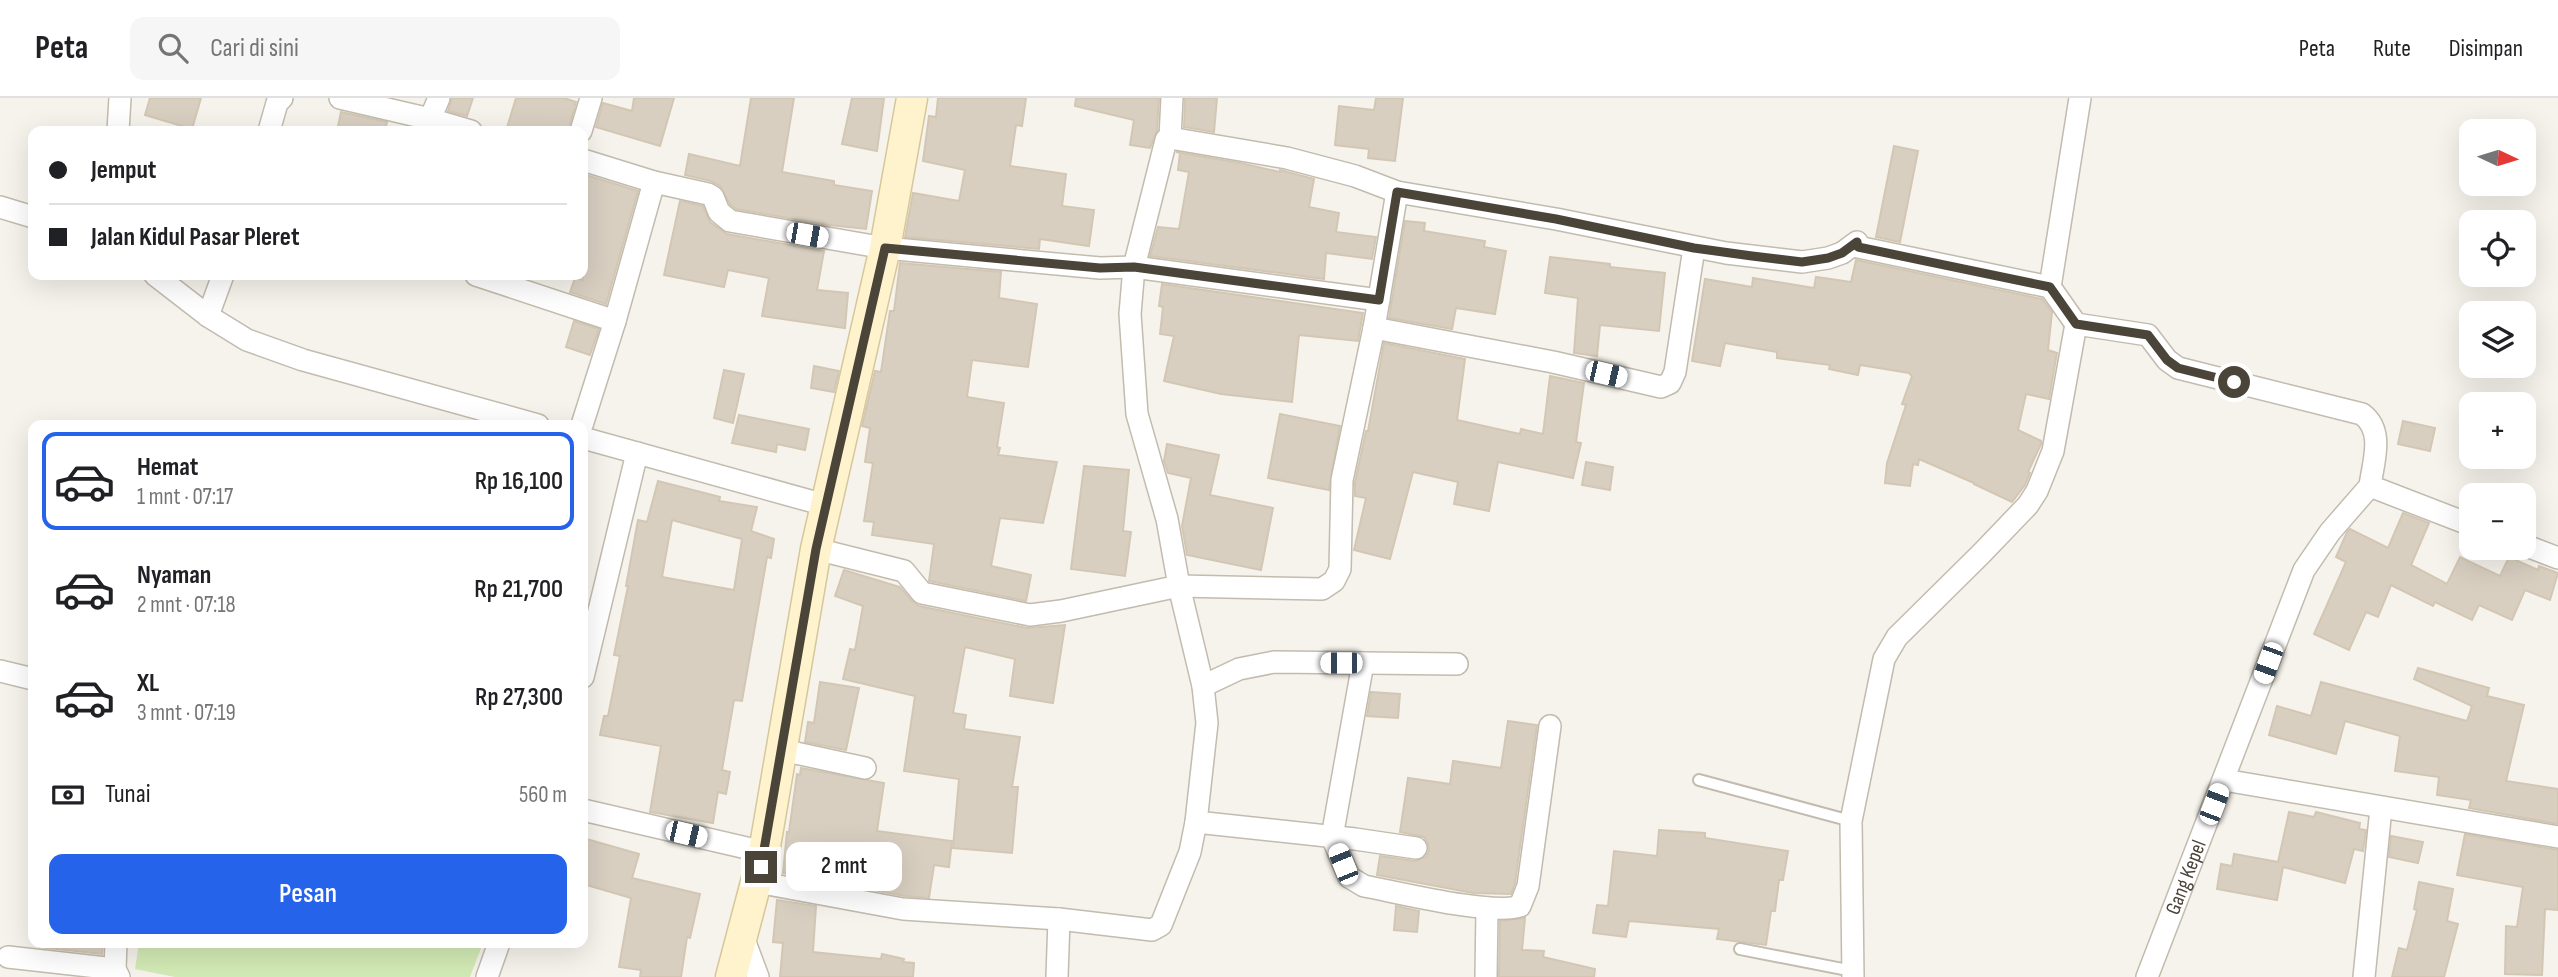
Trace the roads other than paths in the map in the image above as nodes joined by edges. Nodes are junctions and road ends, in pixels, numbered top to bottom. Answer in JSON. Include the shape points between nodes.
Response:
{"nodes":[{"id":1,"x":120,"y":98,"type":"edge"},
{"id":2,"x":282,"y":98,"type":"edge"},
{"id":3,"x":340,"y":98,"type":"edge"},
{"id":4,"x":439,"y":98,"type":"edge"},
{"id":5,"x":591,"y":98,"type":"edge"},
{"id":6,"x":912,"y":98,"type":"edge"},
{"id":7,"x":1172,"y":98,"type":"edge"},
{"id":8,"x":2080,"y":98,"type":"edge"},
{"id":9,"x":430,"y":119,"type":"junction"},
{"id":10,"x":118,"y":126,"type":"edge"},
{"id":11,"x":270,"y":126,"type":"edge"},
{"id":12,"x":454,"y":126,"type":"edge"},
{"id":13,"x":583,"y":126,"type":"edge"},
{"id":14,"x":1170,"y":138,"type":"junction"},
{"id":15,"x":588,"y":162,"type":"edge"},
{"id":16,"x":654,"y":182,"type":"junction"},
{"id":17,"x":1397,"y":192,"type":"junction"},
{"id":18,"x":0,"y":207,"type":"edge"},
{"id":19,"x":28,"y":215,"type":"edge"},
{"id":20,"x":885,"y":248,"type":"junction"},
{"id":21,"x":1694,"y":248,"type":"junction"},
{"id":22,"x":1134,"y":267,"type":"junction"},
{"id":23,"x":161,"y":280,"type":"edge"},
{"id":24,"x":221,"y":280,"type":"edge"},
{"id":25,"x":491,"y":280,"type":"edge"},
{"id":26,"x":2050,"y":287,"type":"junction"},
{"id":27,"x":1379,"y":300,"type":"junction"},
{"id":28,"x":208,"y":316,"type":"junction"},
{"id":29,"x":615,"y":321,"type":"junction"},
{"id":30,"x":2076,"y":324,"type":"junction"},
{"id":31,"x":1374,"y":328,"type":"junction"},
{"id":32,"x":520,"y":420,"type":"edge"},
{"id":33,"x":584,"y":420,"type":"edge"},
{"id":34,"x":588,"y":439,"type":"edge"},
{"id":35,"x":637,"y":453,"type":"junction"},
{"id":36,"x":2370,"y":486,"type":"junction"},
{"id":37,"x":825,"y":505,"type":"junction"},
{"id":38,"x":2459,"y":520,"type":"edge"},
{"id":39,"x":816,"y":549,"type":"junction"},
{"id":40,"x":2536,"y":550,"type":"edge"},
{"id":41,"x":2558,"y":558,"type":"edge"},
{"id":42,"x":1179,"y":586,"type":"junction"},
{"id":43,"x":588,"y":656,"type":"edge"},
{"id":44,"x":1363,"y":663,"type":"junction"},
{"id":45,"x":1457,"y":664,"type":"dead end"},
{"id":46,"x":0,"y":671,"type":"edge"},
{"id":47,"x":28,"y":678,"type":"edge"},
{"id":48,"x":1203,"y":686,"type":"junction"},
{"id":49,"x":1550,"y":726,"type":"dead end"},
{"id":50,"x":782,"y":750,"type":"junction"},
{"id":51,"x":865,"y":768,"type":"dead end"},
{"id":52,"x":1699,"y":780,"type":"dead end"},
{"id":53,"x":2224,"y":780,"type":"junction"},
{"id":54,"x":2381,"y":808,"type":"junction"},
{"id":55,"x":588,"y":811,"type":"edge"},
{"id":56,"x":1851,"y":821,"type":"junction"},
{"id":57,"x":1196,"y":822,"type":"junction"},
{"id":58,"x":1332,"y":836,"type":"junction"},
{"id":59,"x":2558,"y":837,"type":"edge"},
{"id":60,"x":1416,"y":848,"type":"dead end"},
{"id":61,"x":764,"y":852,"type":"junction"},
{"id":62,"x":757,"y":882,"type":"junction"},
{"id":63,"x":1487,"y":908,"type":"junction"},
{"id":64,"x":1059,"y":919,"type":"junction"},
{"id":65,"x":743,"y":937,"type":"junction"},
{"id":66,"x":116,"y":948,"type":"edge"},
{"id":67,"x":497,"y":948,"type":"edge"},
{"id":68,"x":1740,"y":949,"type":"dead end"},
{"id":69,"x":8,"y":957,"type":"dead end"},
{"id":70,"x":117,"y":973,"type":"edge"},
{"id":71,"x":1853,"y":974,"type":"edge"},
{"id":72,"x":487,"y":977,"type":"edge"},
{"id":73,"x":731,"y":977,"type":"edge"},
{"id":74,"x":758,"y":977,"type":"edge"},
{"id":75,"x":1057,"y":977,"type":"edge"},
{"id":76,"x":1486,"y":977,"type":"edge"},
{"id":77,"x":2147,"y":977,"type":"edge"},
{"id":78,"x":2364,"y":977,"type":"edge"}],
"edges":[{"from":1,"to":10,"type":"street"},
{"from":2,"to":11,"type":"street"},
{"from":3,"to":9,"type":"street"},
{"from":4,"to":9,"type":"street"},
{"from":5,"to":13,"type":"street"},
{"from":6,"to":20,"type":"street"},
{"from":7,"to":14,"type":"street"},
{"from":8,"to":26,"type":"street"},
{"from":9,"to":12,"type":"street"},
{"from":14,"to":17,"type":"street","via":[[1287,158]]},
{"from":14,"to":22,"type":"street","via":[[1166,139]]},
{"from":15,"to":16,"type":"street"},
{"from":16,"to":20,"type":"street","via":[[708,194],[730,221]]},
{"from":16,"to":29,"type":"street"},
{"from":17,"to":21,"type":"street"},
{"from":17,"to":27,"type":"street"},
{"from":18,"to":19,"type":"street"},
{"from":20,"to":22,"type":"street","via":[[1100,268]]},
{"from":20,"to":37,"type":"street"},
{"from":21,"to":26,"type":"street","via":[[1802,262],[1842,253],[1857,242],[1858,247]]},
{"from":21,"to":31,"type":"street","via":[[1675,372],[1670,383],[1661,387]]},
{"from":22,"to":27,"type":"street"},
{"from":22,"to":42,"type":"street","via":[[1130,314],[1137,414],[1167,519]]},
{"from":23,"to":28,"type":"street"},
{"from":24,"to":28,"type":"street"},
{"from":25,"to":29,"type":"street"},
{"from":26,"to":30,"type":"street"},
{"from":27,"to":31,"type":"street"},
{"from":28,"to":32,"type":"street","via":[[247,340],[303,360]]},
{"from":29,"to":33,"type":"street"},
{"from":30,"to":36,"type":"street","via":[[2148,335],[2167,360],[2183,370],[2362,414],[2376,433]]},
{"from":30,"to":56,"type":"street","via":[[2053,451],[2037,491],[1897,637],[1884,659]]},
{"from":31,"to":42,"type":"street","via":[[1342,480],[1340,569],[1334,581],[1321,589]]},
{"from":34,"to":35,"type":"street"},
{"from":35,"to":37,"type":"street"},
{"from":35,"to":43,"type":"street"},
{"from":36,"to":38,"type":"street"},
{"from":36,"to":53,"type":"street","name":"Gang Kepel","via":[[2304,570]]},
{"from":37,"to":39,"type":"street"},
{"from":39,"to":42,"type":"street","via":[[904,571],[922,593],[1030,615]]},
{"from":39,"to":50,"type":"street"},
{"from":40,"to":41,"type":"street"},
{"from":42,"to":48,"type":"street"},
{"from":44,"to":45,"type":"street"},
{"from":44,"to":48,"type":"street","via":[[1274,662],[1239,669]]},
{"from":44,"to":58,"type":"street"},
{"from":46,"to":47,"type":"street"},
{"from":48,"to":57,"type":"street","via":[[1207,723]]},
{"from":49,"to":63,"type":"street","via":[[1524,900],[1513,908]]},
{"from":50,"to":51,"type":"street"},
{"from":50,"to":61,"type":"street"},
{"from":52,"to":56,"type":"lane"},
{"from":53,"to":54,"type":"street"},
{"from":53,"to":77,"type":"street","name":"Gang Kepel"},
{"from":54,"to":59,"type":"street"},
{"from":54,"to":78,"type":"street"},
{"from":55,"to":61,"type":"street"},
{"from":56,"to":71,"type":"street"},
{"from":57,"to":58,"type":"street"},
{"from":57,"to":64,"type":"street","via":[[1190,852],[1161,925],[1152,930]]},
{"from":58,"to":60,"type":"street"},
{"from":58,"to":63,"type":"street","via":[[1349,877],[1364,886]]},
{"from":61,"to":62,"type":"street"},
{"from":62,"to":64,"type":"street","via":[[904,909]]},
{"from":62,"to":65,"type":"street"},
{"from":63,"to":76,"type":"street"},
{"from":64,"to":75,"type":"street"},
{"from":65,"to":73,"type":"street"},
{"from":65,"to":74,"type":"street"},
{"from":66,"to":70,"type":"street"},
{"from":67,"to":72,"type":"street"},
{"from":68,"to":71,"type":"lane"},
{"from":69,"to":70,"type":"street"}]}
